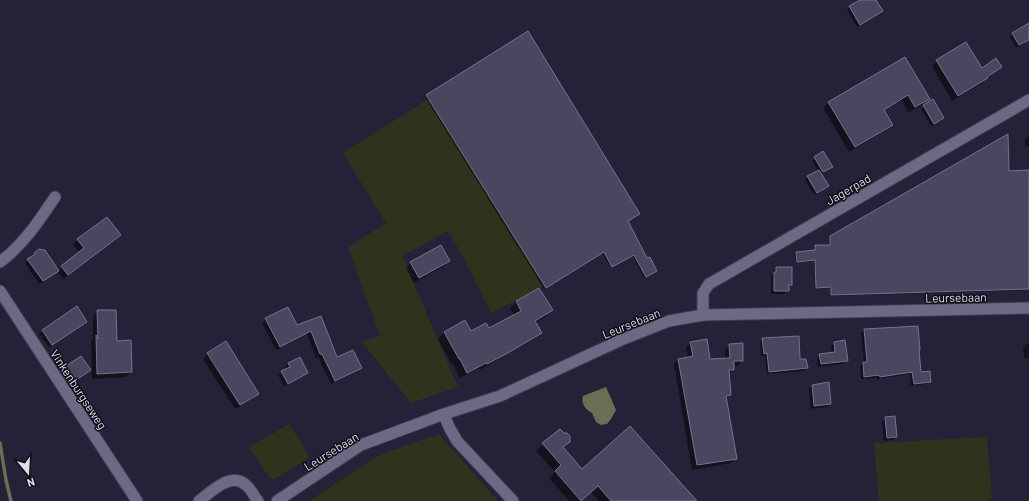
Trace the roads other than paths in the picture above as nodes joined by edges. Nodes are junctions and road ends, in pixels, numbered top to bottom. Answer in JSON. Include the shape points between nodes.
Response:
{"nodes":[{"id":1,"x":1029,"y":100,"type":"edge"},
{"id":2,"x":55,"y":197,"type":"dead end"},
{"id":3,"x":0,"y":262,"type":"edge"},
{"id":4,"x":0,"y":291,"type":"edge"},
{"id":5,"x":1029,"y":308,"type":"edge"},
{"id":6,"x":703,"y":315,"type":"junction"},
{"id":7,"x":444,"y":414,"type":"junction"},
{"id":8,"x":137,"y":501,"type":"edge"},
{"id":9,"x":199,"y":501,"type":"edge"},
{"id":10,"x":258,"y":501,"type":"edge"},
{"id":11,"x":277,"y":501,"type":"edge"},
{"id":12,"x":513,"y":501,"type":"edge"}],
"edges":[{"from":1,"to":6,"type":"street","name":"Jagerpad","via":[[709,284],[703,293]]},
{"from":2,"to":3,"type":"street","via":[[30,233]]},
{"from":4,"to":8,"type":"street","name":"Vinkenburgseweg"},
{"from":5,"to":6,"type":"street","name":"Leursebaan"},
{"from":6,"to":7,"type":"street","name":"Leursebaan","via":[[669,321],[621,340],[500,396]]},
{"from":7,"to":11,"type":"street","name":"Leursebaan","via":[[360,446]]},
{"from":7,"to":12,"type":"street","via":[[457,441]]},
{"from":9,"to":10,"type":"street","via":[[223,483],[232,480],[248,486]]}]}
